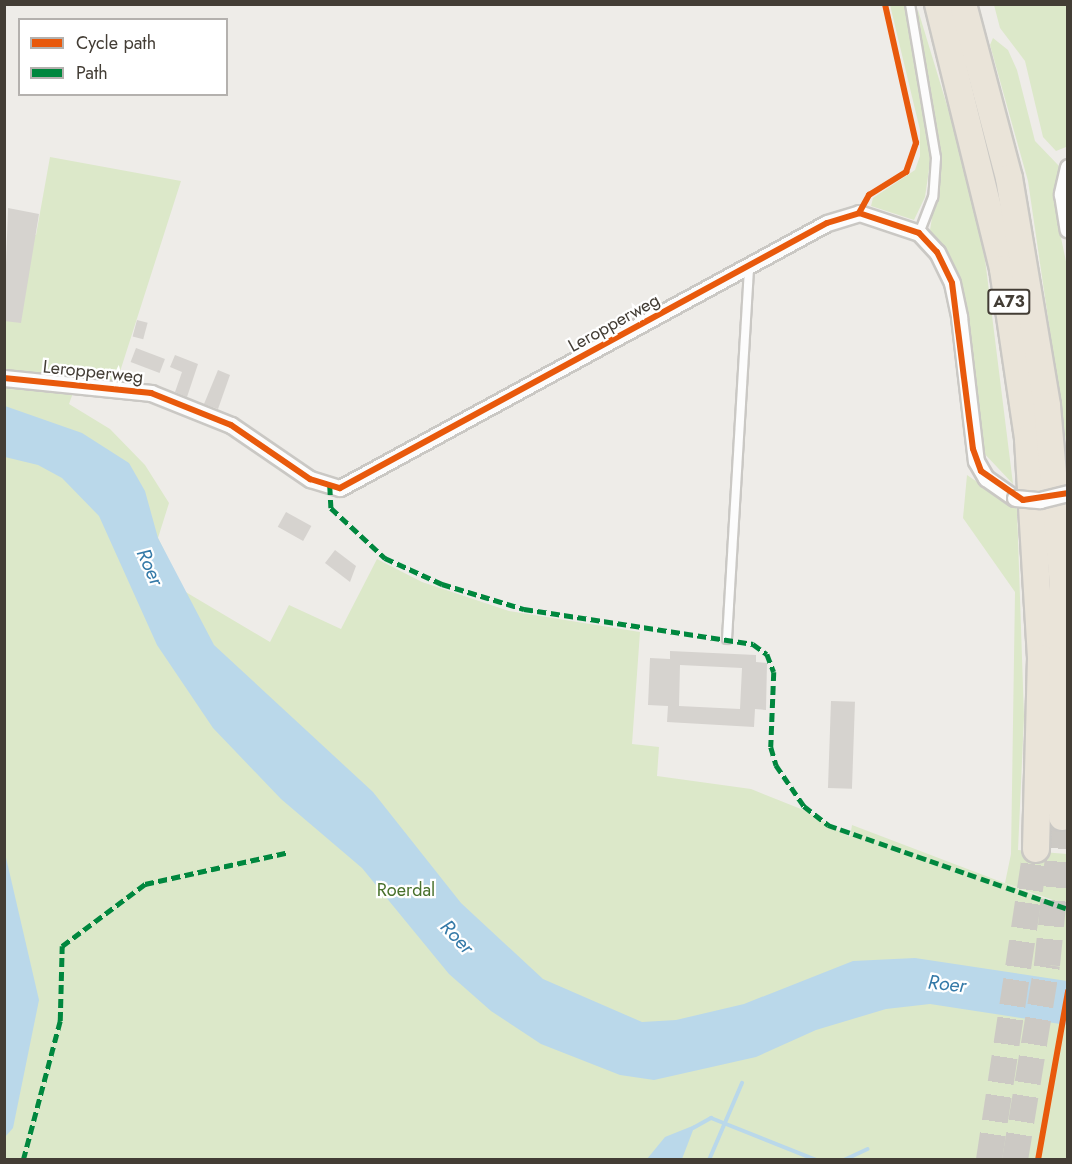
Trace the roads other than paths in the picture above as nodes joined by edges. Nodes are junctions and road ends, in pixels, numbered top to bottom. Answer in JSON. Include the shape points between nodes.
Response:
{"nodes":[{"id":1,"x":910,"y":4,"type":"edge"},
{"id":2,"x":938,"y":4,"type":"edge"},
{"id":3,"x":963,"y":4,"type":"edge"},
{"id":4,"x":1068,"y":167,"type":"edge"},
{"id":5,"x":1068,"y":230,"type":"edge"},
{"id":6,"x":919,"y":233,"type":"junction"},
{"id":7,"x":749,"y":266,"type":"junction"},
{"id":8,"x":4,"y":378,"type":"edge"},
{"id":9,"x":1068,"y":493,"type":"edge"},
{"id":10,"x":727,"y":639,"type":"dead end"},
{"id":11,"x":1062,"y":817,"type":"dead end"},
{"id":12,"x":1036,"y":849,"type":"tunnel mouth"}],
"edges":[{"from":1,"to":6,"type":"lane","via":[[936,158],[933,197]]},
{"from":2,"to":12,"type":"highway","number":"A73","via":[[1004,269],[1028,440],[1041,658]]},
{"from":3,"to":11,"type":"highway","number":"A73","via":[[1009,178],[1047,406],[1063,584]]},
{"from":4,"to":5,"type":"street","via":[[1062,194]]},
{"from":6,"to":7,"type":"street","name":"Leropperweg","via":[[859,213],[827,223]]},
{"from":6,"to":9,"type":"street","bridge":true,"via":[[937,252],[952,283],[976,462],[986,478],[1016,498],[1040,500]]},
{"from":7,"to":8,"type":"street","name":"Leropperweg","via":[[340,488],[310,479],[231,425],[151,393]]},
{"from":7,"to":10,"type":"lane"}]}
